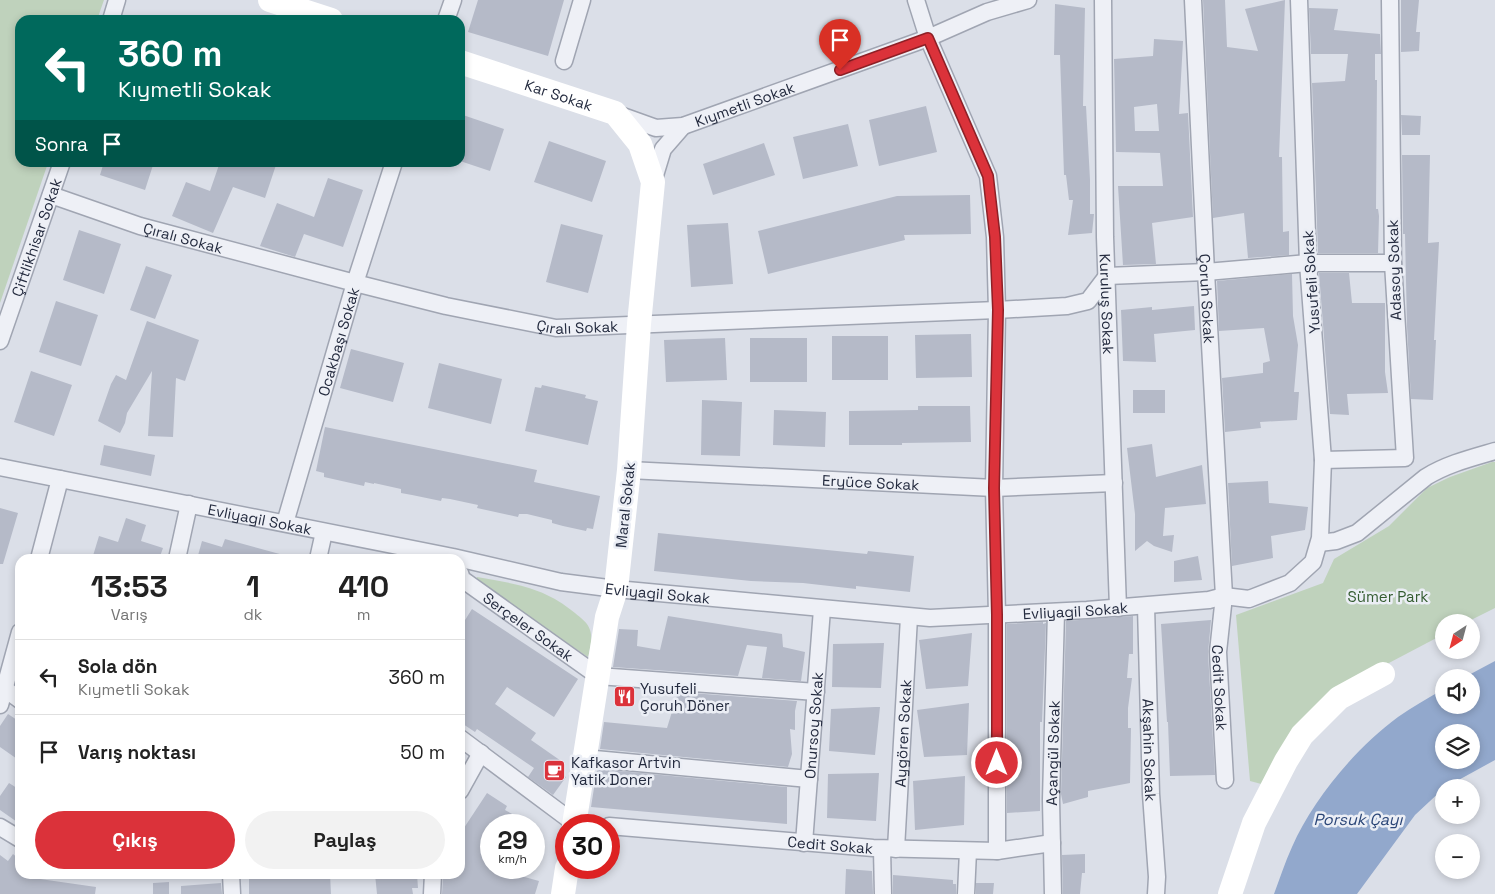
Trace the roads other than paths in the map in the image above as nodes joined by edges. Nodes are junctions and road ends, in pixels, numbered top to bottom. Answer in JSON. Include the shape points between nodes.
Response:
{"nodes":[{"id":1,"x":118,"y":0,"type":"edge"},
{"id":2,"x":270,"y":0,"type":"edge"},
{"id":3,"x":453,"y":0,"type":"edge"},
{"id":4,"x":582,"y":0,"type":"edge"},
{"id":5,"x":916,"y":0,"type":"edge"},
{"id":6,"x":1028,"y":0,"type":"edge"},
{"id":7,"x":1103,"y":0,"type":"edge"},
{"id":8,"x":1193,"y":0,"type":"edge"},
{"id":9,"x":1299,"y":0,"type":"edge"},
{"id":10,"x":1390,"y":0,"type":"edge"},
{"id":11,"x":986,"y":6,"type":"edge"},
{"id":12,"x":113,"y":15,"type":"edge"},
{"id":13,"x":316,"y":15,"type":"edge"},
{"id":14,"x":448,"y":15,"type":"edge"},
{"id":15,"x":928,"y":38,"type":"junction"},
{"id":16,"x":564,"y":61,"type":"dead end"},
{"id":17,"x":465,"y":64,"type":"edge"},
{"id":18,"x":615,"y":113,"type":"junction"},
{"id":19,"x":682,"y":126,"type":"junction"},
{"id":20,"x":656,"y":128,"type":"joint"},
{"id":21,"x":60,"y":167,"type":"edge"},
{"id":22,"x":392,"y":167,"type":"edge"},
{"id":23,"x":653,"y":182,"type":"junction"},
{"id":24,"x":51,"y":195,"type":"junction"},
{"id":25,"x":1308,"y":263,"type":"junction"},
{"id":26,"x":1393,"y":263,"type":"junction"},
{"id":27,"x":1206,"y":272,"type":"junction"},
{"id":28,"x":1107,"y":276,"type":"junction"},
{"id":29,"x":355,"y":283,"type":"junction"},
{"id":30,"x":998,"y":310,"type":"junction"},
{"id":31,"x":639,"y":324,"type":"junction"},
{"id":32,"x":0,"y":341,"type":"edge"},
{"id":33,"x":1495,"y":451,"type":"edge"},
{"id":34,"x":1323,"y":460,"type":"junction"},
{"id":35,"x":0,"y":466,"type":"edge"},
{"id":36,"x":629,"y":470,"type":"junction"},
{"id":37,"x":60,"y":479,"type":"junction"},
{"id":38,"x":1114,"y":482,"type":"junction"},
{"id":39,"x":994,"y":488,"type":"junction"},
{"id":40,"x":189,"y":504,"type":"junction"},
{"id":41,"x":285,"y":523,"type":"junction"},
{"id":42,"x":324,"y":532,"type":"junction"},
{"id":43,"x":1319,"y":543,"type":"junction"},
{"id":44,"x":40,"y":554,"type":"edge"},
{"id":45,"x":178,"y":554,"type":"edge"},
{"id":46,"x":319,"y":554,"type":"edge"},
{"id":47,"x":434,"y":554,"type":"edge"},
{"id":48,"x":465,"y":560,"type":"edge"},
{"id":49,"x":1313,"y":562,"type":"joint"},
{"id":50,"x":465,"y":581,"type":"edge"},
{"id":51,"x":616,"y":590,"type":"junction"},
{"id":52,"x":1224,"y":596,"type":"junction"},
{"id":53,"x":1146,"y":606,"type":"junction"},
{"id":54,"x":1118,"y":608,"type":"junction"},
{"id":55,"x":822,"y":609,"type":"junction"},
{"id":56,"x":1056,"y":612,"type":"junction"},
{"id":57,"x":997,"y":615,"type":"junction"},
{"id":58,"x":909,"y":617,"type":"junction"},
{"id":59,"x":15,"y":650,"type":"edge"},
{"id":60,"x":1383,"y":674,"type":"dead end"},
{"id":61,"x":598,"y":676,"type":"junction"},
{"id":62,"x":816,"y":692,"type":"junction"},
{"id":63,"x":2,"y":697,"type":"edge"},
{"id":64,"x":15,"y":699,"type":"edge"},
{"id":65,"x":465,"y":742,"type":"edge"},
{"id":66,"x":481,"y":753,"type":"junction"},
{"id":67,"x":584,"y":758,"type":"junction"},
{"id":68,"x":809,"y":779,"type":"junction"},
{"id":69,"x":1225,"y":780,"type":"dead end"},
{"id":70,"x":465,"y":782,"type":"edge"},
{"id":71,"x":567,"y":814,"type":"edge"},
{"id":72,"x":581,"y":814,"type":"edge"},
{"id":73,"x":0,"y":827,"type":"edge"},
{"id":74,"x":620,"y":827,"type":"edge"},
{"id":75,"x":15,"y":836,"type":"edge"},
{"id":76,"x":804,"y":843,"type":"junction"},
{"id":77,"x":1052,"y":843,"type":"junction"},
{"id":78,"x":889,"y":849,"type":"junction"},
{"id":79,"x":998,"y":850,"type":"junction"},
{"id":80,"x":968,"y":851,"type":"junction"},
{"id":81,"x":231,"y":879,"type":"edge"},
{"id":82,"x":432,"y":879,"type":"edge"},
{"id":83,"x":565,"y":879,"type":"edge"},
{"id":84,"x":232,"y":894,"type":"edge"},
{"id":85,"x":432,"y":894,"type":"edge"},
{"id":86,"x":563,"y":894,"type":"edge"},
{"id":87,"x":883,"y":894,"type":"edge"},
{"id":88,"x":966,"y":894,"type":"edge"},
{"id":89,"x":1053,"y":894,"type":"edge"},
{"id":90,"x":1156,"y":894,"type":"edge"},
{"id":91,"x":1230,"y":894,"type":"edge"}],
"edges":[{"from":1,"to":12,"type":"street"},
{"from":2,"to":13,"type":"street"},
{"from":3,"to":14,"type":"street"},
{"from":4,"to":16,"type":"street"},
{"from":5,"to":15,"type":"street"},
{"from":6,"to":11,"type":"street","name":"Kıymetli Sokak"},
{"from":7,"to":28,"type":"street","name":"Kuruluş Sokak"},
{"from":8,"to":27,"type":"street","name":"Çoruh Sokak"},
{"from":9,"to":25,"type":"street","name":"Yusufeli Sokak"},
{"from":10,"to":26,"type":"street","name":"Adasoy Sokak"},
{"from":11,"to":15,"type":"street","name":"Kıymetli Sokak"},
{"from":15,"to":19,"type":"street","name":"Kıymetli Sokak"},
{"from":15,"to":30,"type":"street","via":[[988,176]]},
{"from":17,"to":18,"type":"street","name":"Kar Sokak"},
{"from":18,"to":20,"type":"street","name":"Kar Sokak"},
{"from":18,"to":23,"type":"street","via":[[640,144]]},
{"from":19,"to":20,"type":"street","name":"Kıymetli Sokak"},
{"from":19,"to":23,"type":"street","via":[[663,149]]},
{"from":21,"to":24,"type":"street","name":"Çiftlikhisar Sokak"},
{"from":22,"to":29,"type":"street","name":"Ocakbaşı Sokak"},
{"from":23,"to":31,"type":"street","name":"Maral Sokak"},
{"from":24,"to":29,"type":"street","name":"Çıralı Sokak","via":[[140,226]]},
{"from":24,"to":32,"type":"street","name":"Çiftlikhisar Sokak"},
{"from":25,"to":26,"type":"street"},
{"from":25,"to":27,"type":"street"},
{"from":25,"to":34,"type":"street","name":"Yusufeli Sokak"},
{"from":26,"to":34,"type":"street","name":"Adasoy Sokak","via":[[1405,458]]},
{"from":27,"to":28,"type":"street"},
{"from":27,"to":52,"type":"street","name":"Çoruh Sokak"},
{"from":28,"to":30,"type":"street","name":"Çıralı Sokak","via":[[1088,301],[1067,306]]},
{"from":28,"to":38,"type":"street","name":"Kuruluş Sokak"},
{"from":29,"to":31,"type":"street","name":"Çıralı Sokak","via":[[446,306],[556,328]]},
{"from":29,"to":41,"type":"street","name":"Ocakbaşı Sokak"},
{"from":30,"to":31,"type":"street","name":"Çıralı Sokak"},
{"from":30,"to":39,"type":"street"},
{"from":31,"to":36,"type":"street","name":"Maral Sokak"},
{"from":33,"to":43,"type":"street","via":[[1437,470],[1357,533]]},
{"from":34,"to":43,"type":"street","name":"Yusufeli Sokak"},
{"from":35,"to":37,"type":"street","name":"Evliyagil Sokak"},
{"from":36,"to":39,"type":"street","name":"Eryüce Sokak"},
{"from":36,"to":51,"type":"street","name":"Maral Sokak"},
{"from":37,"to":40,"type":"street","name":"Evliyagil Sokak"},
{"from":37,"to":44,"type":"street"},
{"from":38,"to":39,"type":"street","name":"Eryüce Sokak"},
{"from":38,"to":54,"type":"street","name":"Kuruluş Sokak"},
{"from":39,"to":57,"type":"street"},
{"from":40,"to":41,"type":"street","name":"Evliyagil Sokak"},
{"from":40,"to":45,"type":"street"},
{"from":41,"to":42,"type":"street","name":"Evliyagil Sokak"},
{"from":42,"to":46,"type":"street"},
{"from":42,"to":47,"type":"street","name":"Evliyagil Sokak"},
{"from":43,"to":49,"type":"street","name":"Yusufeli Sokak"},
{"from":48,"to":51,"type":"street","name":"Evliyagil Sokak","via":[[561,582]]},
{"from":49,"to":52,"type":"street","name":"Evliyagil Sokak","via":[[1290,583],[1249,599]]},
{"from":50,"to":61,"type":"street","name":"Serçeler Sokak"},
{"from":51,"to":55,"type":"street","name":"Evliyagil Sokak"},
{"from":51,"to":61,"type":"street","name":"Maral Sokak","via":[[607,617]]},
{"from":52,"to":53,"type":"street","name":"Evliyagil Sokak"},
{"from":52,"to":69,"type":"street","name":"Cedit Sokak","via":[[1218,652]]},
{"from":53,"to":54,"type":"street","name":"Evliyagil Sokak"},
{"from":53,"to":90,"type":"street","name":"Akşahin Sokak"},
{"from":54,"to":56,"type":"street","name":"Evliyagil Sokak"},
{"from":55,"to":58,"type":"street","name":"Evliyagil Sokak"},
{"from":55,"to":62,"type":"street","name":"Onursoy Sokak"},
{"from":56,"to":57,"type":"street","name":"Evliyagil Sokak"},
{"from":56,"to":77,"type":"street","name":"Açangül Sokak"},
{"from":57,"to":58,"type":"street","name":"Evliyagil Sokak"},
{"from":57,"to":79,"type":"street"},
{"from":58,"to":78,"type":"street","name":"Aygören Sokak"},
{"from":59,"to":63,"type":"street"},
{"from":60,"to":91,"type":"street","via":[[1339,698],[1302,735],[1254,823]]},
{"from":61,"to":62,"type":"street"},
{"from":61,"to":67,"type":"street","name":"Maral Sokak"},
{"from":62,"to":68,"type":"street","name":"Onursoy Sokak"},
{"from":63,"to":64,"type":"street"},
{"from":65,"to":66,"type":"street"},
{"from":66,"to":70,"type":"street"},
{"from":66,"to":71,"type":"street"},
{"from":67,"to":68,"type":"street"},
{"from":67,"to":72,"type":"street","name":"Maral Sokak"},
{"from":68,"to":76,"type":"street","name":"Onursoy Sokak"},
{"from":73,"to":75,"type":"street"},
{"from":74,"to":76,"type":"street","name":"Cedit Sokak"},
{"from":76,"to":78,"type":"street","name":"Cedit Sokak"},
{"from":77,"to":79,"type":"street","name":"Cedit Sokak"},
{"from":77,"to":89,"type":"street","name":"Açangül Sokak"},
{"from":78,"to":80,"type":"street","name":"Cedit Sokak"},
{"from":78,"to":87,"type":"street","name":"Aygören Sokak"},
{"from":79,"to":80,"type":"street","name":"Cedit Sokak"},
{"from":80,"to":88,"type":"street"},
{"from":81,"to":84,"type":"street"},
{"from":82,"to":85,"type":"street"},
{"from":83,"to":86,"type":"street"}]}
